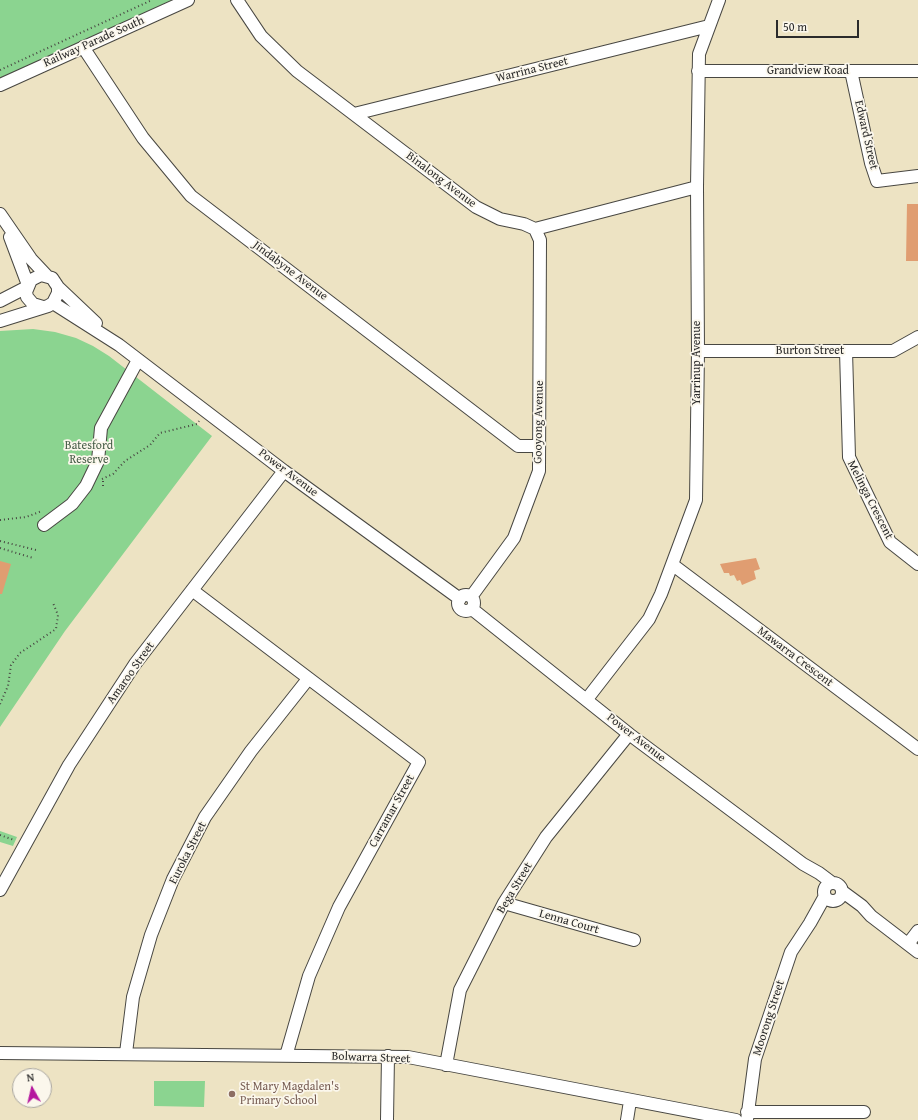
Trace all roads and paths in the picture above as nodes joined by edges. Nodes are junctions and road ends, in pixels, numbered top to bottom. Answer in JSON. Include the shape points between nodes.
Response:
{"nodes":[{"id":1,"x":152,"y":0,"type":"edge"},
{"id":2,"x":188,"y":0,"type":"edge"},
{"id":3,"x":237,"y":0,"type":"edge"},
{"id":4,"x":719,"y":0,"type":"edge"},
{"id":5,"x":709,"y":26,"type":"junction"},
{"id":6,"x":83,"y":47,"type":"junction"},
{"id":7,"x":0,"y":70,"type":"edge"},
{"id":8,"x":698,"y":71,"type":"junction"},
{"id":9,"x":852,"y":71,"type":"junction"},
{"id":10,"x":918,"y":71,"type":"edge"},
{"id":11,"x":0,"y":85,"type":"edge"},
{"id":12,"x":354,"y":114,"type":"junction"},
{"id":13,"x":918,"y":176,"type":"edge"},
{"id":14,"x":696,"y":187,"type":"junction"},
{"id":15,"x":2,"y":217,"type":"edge"},
{"id":16,"x":536,"y":229,"type":"junction"},
{"id":17,"x":47,"y":276,"type":"junction"},
{"id":18,"x":27,"y":286,"type":"junction"},
{"id":19,"x":58,"y":287,"type":"junction"},
{"id":20,"x":0,"y":301,"type":"edge"},
{"id":21,"x":48,"y":305,"type":"junction"},
{"id":22,"x":0,"y":321,"type":"edge"},
{"id":23,"x":918,"y":337,"type":"edge"},
{"id":24,"x":119,"y":345,"type":"junction"},
{"id":25,"x":698,"y":351,"type":"junction"},
{"id":26,"x":846,"y":351,"type":"junction"},
{"id":27,"x":138,"y":360,"type":"junction"},
{"id":28,"x":539,"y":446,"type":"junction"},
{"id":29,"x":284,"y":471,"type":"junction"},
{"id":30,"x":103,"y":479,"type":"dead end"},
{"id":31,"x":103,"y":486,"type":"dead end"},
{"id":32,"x":44,"y":525,"type":"dead end"},
{"id":33,"x":0,"y":541,"type":"edge"},
{"id":34,"x":0,"y":548,"type":"edge"},
{"id":35,"x":36,"y":550,"type":"dead end"},
{"id":36,"x":33,"y":558,"type":"dead end"},
{"id":37,"x":673,"y":564,"type":"junction"},
{"id":38,"x":918,"y":564,"type":"edge"},
{"id":39,"x":192,"y":590,"type":"junction"},
{"id":40,"x":468,"y":601,"type":"junction"},
{"id":41,"x":53,"y":603,"type":"dead end"},
{"id":42,"x":308,"y":679,"type":"junction"},
{"id":43,"x":587,"y":700,"type":"junction"},
{"id":44,"x":0,"y":704,"type":"edge"},
{"id":45,"x":629,"y":734,"type":"junction"},
{"id":46,"x":918,"y":749,"type":"edge"},
{"id":47,"x":0,"y":835,"type":"edge"},
{"id":48,"x":25,"y":843,"type":"junction"},
{"id":49,"x":0,"y":890,"type":"edge"},
{"id":50,"x":832,"y":894,"type":"junction"},
{"id":51,"x":504,"y":903,"type":"junction"},
{"id":52,"x":918,"y":931,"type":"edge"},
{"id":53,"x":634,"y":940,"type":"dead end"},
{"id":54,"x":908,"y":944,"type":"junction"},
{"id":55,"x":918,"y":952,"type":"edge"},
{"id":56,"x":0,"y":1053,"type":"edge"},
{"id":57,"x":126,"y":1053,"type":"junction"},
{"id":58,"x":286,"y":1056,"type":"junction"},
{"id":59,"x":388,"y":1056,"type":"junction"},
{"id":60,"x":446,"y":1065,"type":"junction"},
{"id":61,"x":630,"y":1101,"type":"junction"},
{"id":62,"x":864,"y":1112,"type":"dead end"},
{"id":63,"x":747,"y":1116,"type":"edge"},
{"id":64,"x":387,"y":1120,"type":"edge"},
{"id":65,"x":627,"y":1120,"type":"edge"},
{"id":66,"x":736,"y":1120,"type":"edge"}],
"edges":[{"from":1,"to":7,"type":"path"},
{"from":2,"to":6,"type":"street","name":"Railway Parade South"},
{"from":3,"to":12,"type":"street","name":"Binalong Avenue","via":[[266,41],[297,71]]},
{"from":4,"to":5,"type":"street","name":"Yarrinup Avenue"},
{"from":5,"to":8,"type":"street","name":"Yarrinup Avenue","via":[[699,54]]},
{"from":5,"to":12,"type":"street","name":"Warrina Street"},
{"from":6,"to":11,"type":"street","name":"Railway Parade South"},
{"from":6,"to":28,"type":"street","name":"Jindabyne Avenue","via":[[143,138],[192,196],[518,446]]},
{"from":8,"to":9,"type":"street","name":"Grandview Road"},
{"from":8,"to":14,"type":"street","name":"Yarrinup Avenue"},
{"from":9,"to":10,"type":"street","name":"Grandview Road"},
{"from":9,"to":13,"type":"street","name":"Edward Street","via":[[871,164],[877,181]]},
{"from":12,"to":16,"type":"street","name":"Binalong Avenue","via":[[476,207],[500,219]]},
{"from":14,"to":16,"type":"street"},
{"from":14,"to":25,"type":"street","name":"Yarrinup Avenue"},
{"from":15,"to":17,"type":"street","via":[[31,260]]},
{"from":15,"to":18,"type":"street"},
{"from":16,"to":28,"type":"street","name":"Gooyong Avenue","via":[[540,240]]},
{"from":17,"to":18,"type":"street","via":[[36,277]]},
{"from":17,"to":19,"type":"street"},
{"from":18,"to":20,"type":"street"},
{"from":18,"to":21,"type":"street","via":[[27,297],[30,301],[38,306]]},
{"from":19,"to":21,"type":"street","via":[[58,293]]},
{"from":19,"to":24,"type":"street","name":"Power Avenue"},
{"from":21,"to":22,"type":"street"},
{"from":21,"to":24,"type":"street","name":"Power Avenue"},
{"from":23,"to":26,"type":"street","name":"Burton Street","via":[[893,351]]},
{"from":24,"to":27,"type":"street","name":"Power Avenue"},
{"from":25,"to":26,"type":"street","name":"Burton Street"},
{"from":25,"to":37,"type":"street","name":"Yarrinup Avenue","via":[[696,500]]},
{"from":26,"to":38,"type":"street","name":"Melinga Crescent","via":[[848,457],[890,542]]},
{"from":27,"to":29,"type":"street","name":"Power Avenue"},
{"from":27,"to":32,"type":"street","via":[[101,428],[98,460],[86,486],[72,504]]},
{"from":28,"to":40,"type":"street","name":"Gooyong Avenue","via":[[539,471],[514,538]]},
{"from":29,"to":39,"type":"street","name":"Amaroo Street"},
{"from":29,"to":40,"type":"street","name":"Power Avenue"},
{"from":30,"to":31,"type":"path"},
{"from":33,"to":35,"type":"path"},
{"from":34,"to":36,"type":"path"},
{"from":37,"to":43,"type":"street","name":"Yarrinup Avenue","via":[[649,619]]},
{"from":37,"to":46,"type":"street","name":"Mawarra Crescent"},
{"from":39,"to":42,"type":"street","name":"Carramar Street"},
{"from":39,"to":48,"type":"street","name":"Amaroo Street","via":[[135,664],[69,765]]},
{"from":40,"to":43,"type":"street","name":"Power Avenue"},
{"from":41,"to":44,"type":"path","via":[[58,615],[56,629],[20,653],[11,665],[8,686]]},
{"from":42,"to":57,"type":"street","name":"Euroka Street","via":[[251,752],[206,817],[173,879],[133,997]]},
{"from":42,"to":58,"type":"street","name":"Carramar Street","via":[[419,762],[336,914],[309,976]]},
{"from":43,"to":45,"type":"street","name":"Power Avenue"},
{"from":45,"to":50,"type":"street","name":"Power Avenue","via":[[803,864]]},
{"from":45,"to":51,"type":"street","name":"Bega Street","via":[[546,837]]},
{"from":47,"to":48,"type":"path"},
{"from":48,"to":49,"type":"street","name":"Amaroo Street"},
{"from":50,"to":54,"type":"street","name":"Power Avenue","via":[[870,916]]},
{"from":50,"to":63,"type":"street","name":"Moorong Street","via":[[791,952],[756,1059]]},
{"from":51,"to":53,"type":"street","name":"Lenna Court"},
{"from":51,"to":60,"type":"street","name":"Bega Street","via":[[460,990]]},
{"from":52,"to":54,"type":"street"},
{"from":54,"to":55,"type":"street","name":"Power Avenue"},
{"from":56,"to":57,"type":"street","name":"Bolwarra Street"},
{"from":57,"to":58,"type":"street","name":"Bolwarra Street"},
{"from":58,"to":59,"type":"street","name":"Bolwarra Street"},
{"from":59,"to":60,"type":"street","name":"Bolwarra Street","via":[[408,1057]]},
{"from":59,"to":64,"type":"street"},
{"from":60,"to":61,"type":"street","name":"Bolwarra Street"},
{"from":61,"to":65,"type":"street"},
{"from":61,"to":66,"type":"street","name":"Bolwarra Street"},
{"from":62,"to":63,"type":"street"}]}
